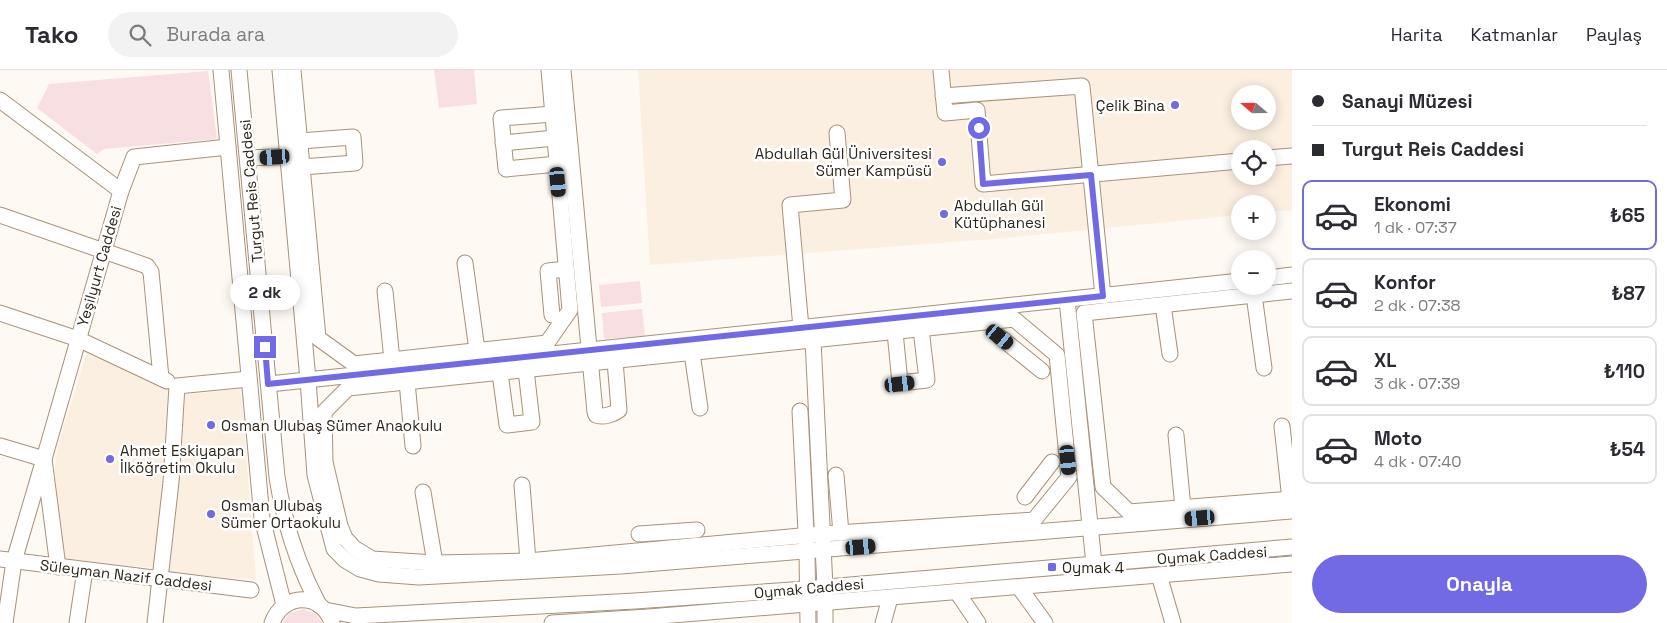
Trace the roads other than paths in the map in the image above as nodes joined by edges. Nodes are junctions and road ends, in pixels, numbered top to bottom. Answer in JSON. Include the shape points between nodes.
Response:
{"nodes":[{"id":1,"x":221,"y":70,"type":"edge"},
{"id":2,"x":239,"y":70,"type":"edge"},
{"id":3,"x":280,"y":70,"type":"edge"},
{"id":4,"x":293,"y":70,"type":"edge"},
{"id":5,"x":549,"y":70,"type":"edge"},
{"id":6,"x":563,"y":70,"type":"edge"},
{"id":7,"x":941,"y":70,"type":"edge"},
{"id":8,"x":943,"y":96,"type":"junction"},
{"id":9,"x":0,"y":100,"type":"edge"},
{"id":10,"x":552,"y":114,"type":"junction"},
{"id":11,"x":837,"y":133,"type":"dead end"},
{"id":12,"x":555,"y":138,"type":"junction"},
{"id":13,"x":503,"y":143,"type":"junction"},
{"id":14,"x":228,"y":147,"type":"junction"},
{"id":15,"x":298,"y":155,"type":"junction"},
{"id":16,"x":1292,"y":156,"type":"edge"},
{"id":17,"x":1276,"y":157,"type":"edge"},
{"id":18,"x":248,"y":158,"type":"junction"},
{"id":19,"x":1231,"y":162,"type":"edge"},
{"id":20,"x":557,"y":164,"type":"junction"},
{"id":21,"x":1091,"y":175,"type":"junction"},
{"id":22,"x":121,"y":191,"type":"junction"},
{"id":23,"x":0,"y":215,"type":"edge"},
{"id":24,"x":104,"y":250,"type":"junction"},
{"id":25,"x":465,"y":263,"type":"dead end"},
{"id":26,"x":566,"y":269,"type":"junction"},
{"id":27,"x":1292,"y":275,"type":"edge"},
{"id":28,"x":1276,"y":277,"type":"edge"},
{"id":29,"x":1231,"y":282,"type":"edge"},
{"id":30,"x":385,"y":291,"type":"dead end"},
{"id":31,"x":1292,"y":291,"type":"edge"},
{"id":32,"x":1276,"y":293,"type":"edge"},
{"id":33,"x":1254,"y":295,"type":"joint"},
{"id":34,"x":1103,"y":296,"type":"junction"},
{"id":35,"x":1067,"y":300,"type":"junction"},
{"id":36,"x":1163,"y":305,"type":"junction"},
{"id":37,"x":0,"y":313,"type":"edge"},
{"id":38,"x":552,"y":315,"type":"dead end"},
{"id":39,"x":801,"y":328,"type":"junction"},
{"id":40,"x":921,"y":329,"type":"junction"},
{"id":41,"x":895,"y":332,"type":"junction"},
{"id":42,"x":1034,"y":336,"type":"junction"},
{"id":43,"x":1000,"y":337,"type":"dead end"},
{"id":44,"x":78,"y":338,"type":"junction"},
{"id":45,"x":813,"y":340,"type":"junction"},
{"id":46,"x":477,"y":350,"type":"junction"},
{"id":47,"x":692,"y":353,"type":"junction"},
{"id":48,"x":1020,"y":354,"type":"junction"},
{"id":49,"x":1170,"y":354,"type":"dead end"},
{"id":50,"x":589,"y":357,"type":"junction"},
{"id":51,"x":392,"y":360,"type":"junction"},
{"id":52,"x":615,"y":361,"type":"junction"},
{"id":53,"x":1264,"y":368,"type":"dead end"},
{"id":54,"x":526,"y":370,"type":"junction"},
{"id":55,"x":1042,"y":371,"type":"dead end"},
{"id":56,"x":500,"y":373,"type":"junction"},
{"id":57,"x":160,"y":378,"type":"junction"},
{"id":58,"x":249,"y":379,"type":"junction"},
{"id":59,"x":1091,"y":379,"type":"junction"},
{"id":60,"x":308,"y":380,"type":"junction"},
{"id":61,"x":1075,"y":380,"type":"junction"},
{"id":62,"x":407,"y":382,"type":"junction"},
{"id":63,"x":268,"y":384,"type":"junction"},
{"id":64,"x":177,"y":386,"type":"junction"},
{"id":65,"x":700,"y":408,"type":"dead end"},
{"id":66,"x":800,"y":411,"type":"dead end"},
{"id":67,"x":1282,"y":426,"type":"dead end"},
{"id":68,"x":1176,"y":435,"type":"dead end"},
{"id":69,"x":801,"y":438,"type":"junction"},
{"id":70,"x":817,"y":438,"type":"junction"},
{"id":71,"x":0,"y":446,"type":"edge"},
{"id":72,"x":414,"y":446,"type":"dead end"},
{"id":73,"x":44,"y":459,"type":"junction"},
{"id":74,"x":1052,"y":462,"type":"dead end"},
{"id":75,"x":836,"y":474,"type":"dead end"},
{"id":76,"x":1038,"y":480,"type":"junction"},
{"id":77,"x":522,"y":485,"type":"dead end"},
{"id":78,"x":423,"y":492,"type":"dead end"},
{"id":79,"x":1056,"y":493,"type":"junction"},
{"id":80,"x":1025,"y":497,"type":"dead end"},
{"id":81,"x":1291,"y":503,"type":"edge"},
{"id":82,"x":1194,"y":511,"type":"junction"},
{"id":83,"x":1090,"y":528,"type":"junction"},
{"id":84,"x":697,"y":530,"type":"dead end"},
{"id":85,"x":668,"y":532,"type":"junction"},
{"id":86,"x":841,"y":533,"type":"junction"},
{"id":87,"x":639,"y":534,"type":"dead end"},
{"id":88,"x":822,"y":534,"type":"junction"},
{"id":89,"x":806,"y":536,"type":"junction"},
{"id":90,"x":1292,"y":547,"type":"edge"},
{"id":91,"x":670,"y":548,"type":"junction"},
{"id":92,"x":823,"y":551,"type":"junction"},
{"id":93,"x":807,"y":552,"type":"junction"},
{"id":94,"x":7,"y":560,"type":"edge"},
{"id":95,"x":528,"y":561,"type":"junction"},
{"id":96,"x":435,"y":563,"type":"junction"},
{"id":97,"x":1094,"y":564,"type":"junction"},
{"id":98,"x":1292,"y":564,"type":"edge"},
{"id":99,"x":58,"y":567,"type":"junction"},
{"id":100,"x":85,"y":570,"type":"junction"},
{"id":101,"x":1159,"y":575,"type":"junction"},
{"id":102,"x":159,"y":579,"type":"junction"},
{"id":103,"x":825,"y":587,"type":"junction"},
{"id":104,"x":1019,"y":587,"type":"junction"},
{"id":105,"x":808,"y":588,"type":"junction"},
{"id":106,"x":251,"y":590,"type":"dead end"},
{"id":107,"x":957,"y":592,"type":"junction"},
{"id":108,"x":890,"y":598,"type":"junction"},
{"id":109,"x":825,"y":602,"type":"junction"},
{"id":110,"x":808,"y":604,"type":"junction"},
{"id":111,"x":284,"y":605,"type":"junction"},
{"id":112,"x":326,"y":612,"type":"edge"},
{"id":113,"x":681,"y":619,"type":"edge"},
{"id":114,"x":587,"y":622,"type":"edge"},
{"id":115,"x":5,"y":623,"type":"edge"},
{"id":116,"x":78,"y":623,"type":"edge"},
{"id":117,"x":155,"y":623,"type":"edge"},
{"id":118,"x":272,"y":623,"type":"edge"},
{"id":119,"x":552,"y":623,"type":"edge"},
{"id":120,"x":808,"y":623,"type":"edge"},
{"id":121,"x":825,"y":623,"type":"edge"},
{"id":122,"x":883,"y":623,"type":"edge"},
{"id":123,"x":978,"y":623,"type":"edge"},
{"id":124,"x":1045,"y":623,"type":"edge"},
{"id":125,"x":1173,"y":623,"type":"edge"}],
"edges":[{"from":1,"to":14,"type":"street","name":"Turgut Reis Caddesi"},
{"from":2,"to":18,"type":"street","name":"Turgut Reis Caddesi"},
{"from":3,"to":15,"type":"street"},
{"from":4,"to":15,"type":"street"},
{"from":5,"to":10,"type":"street"},
{"from":6,"to":50,"type":"street"},
{"from":7,"to":8,"type":"street"},
{"from":8,"to":21,"type":"street","via":[[1082,86]]},
{"from":8,"to":21,"type":"street","via":[[945,113],[977,110],[983,184]]},
{"from":9,"to":22,"type":"street","name":"Yeşilyurt Caddesi"},
{"from":10,"to":12,"type":"street"},
{"from":10,"to":13,"type":"street","via":[[501,118]]},
{"from":11,"to":39,"type":"street","via":[[843,200],[790,205]]},
{"from":12,"to":13,"type":"street"},
{"from":12,"to":20,"type":"street"},
{"from":13,"to":20,"type":"street","via":[[506,169]]},
{"from":14,"to":22,"type":"street","via":[[134,157]]},
{"from":14,"to":58,"type":"street","name":"Turgut Reis Caddesi"},
{"from":15,"to":18,"type":"street"},
{"from":15,"to":51,"type":"street","via":[[318,338],[354,364]]},
{"from":15,"to":60,"type":"street"},
{"from":16,"to":17,"type":"street"},
{"from":18,"to":63,"type":"street","name":"Turgut Reis Caddesi"},
{"from":19,"to":21,"type":"street"},
{"from":20,"to":26,"type":"street"},
{"from":21,"to":34,"type":"street"},
{"from":22,"to":24,"type":"street","name":"Yeşilyurt Caddesi"},
{"from":23,"to":24,"type":"street"},
{"from":24,"to":44,"type":"street","name":"Yeşilyurt Caddesi"},
{"from":24,"to":57,"type":"street","via":[[143,264],[151,272]]},
{"from":25,"to":46,"type":"street"},
{"from":26,"to":38,"type":"street","via":[[548,271]]},
{"from":26,"to":46,"type":"street","via":[[570,310],[547,343]]},
{"from":27,"to":28,"type":"street"},
{"from":29,"to":34,"type":"street"},
{"from":30,"to":51,"type":"street"},
{"from":31,"to":32,"type":"street"},
{"from":33,"to":36,"type":"street"},
{"from":33,"to":53,"type":"street"},
{"from":34,"to":35,"type":"street"},
{"from":35,"to":39,"type":"street"},
{"from":35,"to":61,"type":"street"},
{"from":36,"to":49,"type":"street"},
{"from":36,"to":59,"type":"street","via":[[1084,313]]},
{"from":37,"to":44,"type":"street"},
{"from":39,"to":50,"type":"street"},
{"from":40,"to":41,"type":"street"},
{"from":40,"to":41,"type":"street","via":[[927,380],[900,384]]},
{"from":40,"to":42,"type":"street","via":[[1014,320]]},
{"from":41,"to":45,"type":"street"},
{"from":42,"to":48,"type":"street"},
{"from":42,"to":79,"type":"street","via":[[1057,355],[1069,477]]},
{"from":43,"to":48,"type":"street"},
{"from":44,"to":57,"type":"street"},
{"from":44,"to":73,"type":"street","name":"Yeşilyurt Caddesi"},
{"from":45,"to":47,"type":"street"},
{"from":45,"to":70,"type":"street"},
{"from":46,"to":51,"type":"street"},
{"from":47,"to":52,"type":"street"},
{"from":47,"to":65,"type":"street"},
{"from":48,"to":55,"type":"street"},
{"from":50,"to":52,"type":"street"},
{"from":50,"to":52,"type":"street","via":[[595,412],[600,416],[619,410]]},
{"from":50,"to":54,"type":"street"},
{"from":50,"to":60,"type":"street"},
{"from":54,"to":56,"type":"street"},
{"from":54,"to":56,"type":"street","via":[[532,422],[506,425]]},
{"from":56,"to":62,"type":"street"},
{"from":57,"to":64,"type":"street"},
{"from":58,"to":64,"type":"street"},
{"from":58,"to":111,"type":"street","name":"Turgut Reis Caddesi","via":[[262,518]]},
{"from":59,"to":61,"type":"street"},
{"from":59,"to":82,"type":"street","via":[[1103,487],[1129,512]]},
{"from":60,"to":63,"type":"street"},
{"from":60,"to":93,"type":"street","via":[[315,476],[334,549],[360,569],[419,577]]},
{"from":61,"to":83,"type":"street"},
{"from":62,"to":72,"type":"street"},
{"from":62,"to":96,"type":"street","via":[[348,388],[324,412],[325,462],[340,526],[354,548],[372,559]]},
{"from":63,"to":112,"type":"street","name":"Turgut Reis Caddesi","via":[[283,512],[300,565]]},
{"from":64,"to":102,"type":"street","via":[[171,482]]},
{"from":66,"to":69,"type":"street"},
{"from":67,"to":81,"type":"street"},
{"from":68,"to":82,"type":"street"},
{"from":69,"to":70,"type":"street"},
{"from":69,"to":89,"type":"street"},
{"from":70,"to":88,"type":"street"},
{"from":71,"to":73,"type":"street"},
{"from":73,"to":94,"type":"street","name":"Yeşilyurt Caddesi"},
{"from":73,"to":99,"type":"street"},
{"from":74,"to":76,"type":"street"},
{"from":75,"to":86,"type":"street"},
{"from":76,"to":79,"type":"street"},
{"from":76,"to":80,"type":"street"},
{"from":77,"to":95,"type":"street"},
{"from":78,"to":96,"type":"street"},
{"from":79,"to":86,"type":"street","via":[[1034,520]]},
{"from":81,"to":82,"type":"street"},
{"from":82,"to":83,"type":"street"},
{"from":83,"to":92,"type":"street"},
{"from":83,"to":97,"type":"street"},
{"from":84,"to":85,"type":"street"},
{"from":85,"to":87,"type":"street"},
{"from":85,"to":91,"type":"street"},
{"from":86,"to":88,"type":"street"},
{"from":88,"to":89,"type":"street"},
{"from":88,"to":92,"type":"street"},
{"from":89,"to":91,"type":"street"},
{"from":89,"to":93,"type":"street"},
{"from":90,"to":97,"type":"street","name":"Oymak Caddesi"},
{"from":91,"to":95,"type":"street"},
{"from":92,"to":93,"type":"street"},
{"from":92,"to":103,"type":"street"},
{"from":93,"to":105,"type":"street"},
{"from":94,"to":99,"type":"street","name":"Süleyman Nazif Caddesi"},
{"from":94,"to":115,"type":"street","name":"Yeşilyurt Caddesi"},
{"from":95,"to":96,"type":"street"},
{"from":97,"to":103,"type":"street","name":"Oymak Caddesi"},
{"from":98,"to":101,"type":"street","name":"Oymak Caddesi"},
{"from":99,"to":100,"type":"street","name":"Süleyman Nazif Caddesi"},
{"from":100,"to":102,"type":"street","name":"Süleyman Nazif Caddesi"},
{"from":100,"to":116,"type":"street"},
{"from":101,"to":104,"type":"street","name":"Oymak Caddesi"},
{"from":101,"to":125,"type":"street"},
{"from":102,"to":106,"type":"street","name":"Süleyman Nazif Caddesi"},
{"from":102,"to":117,"type":"street"},
{"from":103,"to":105,"type":"street","name":"Oymak Caddesi"},
{"from":103,"to":109,"type":"street"},
{"from":104,"to":107,"type":"street","name":"Oymak Caddesi"},
{"from":104,"to":124,"type":"street"},
{"from":105,"to":110,"type":"street"},
{"from":105,"to":112,"type":"street","name":"Oymak Caddesi","via":[[416,614],[356,616]]},
{"from":107,"to":108,"type":"street","name":"Oymak Caddesi"},
{"from":107,"to":123,"type":"street"},
{"from":108,"to":109,"type":"street","name":"Oymak Caddesi"},
{"from":108,"to":122,"type":"street"},
{"from":109,"to":110,"type":"street","name":"Oymak Caddesi"},
{"from":109,"to":121,"type":"street"},
{"from":110,"to":113,"type":"street","name":"Oymak Caddesi"},
{"from":110,"to":120,"type":"street"},
{"from":111,"to":112,"type":"street","name":"Oymak Caddesi","via":[[304,600]]},
{"from":111,"to":118,"type":"street"},
{"from":113,"to":114,"type":"street","name":"Oymak Caddesi"},
{"from":114,"to":119,"type":"street","name":"Oymak Caddesi"}]}
